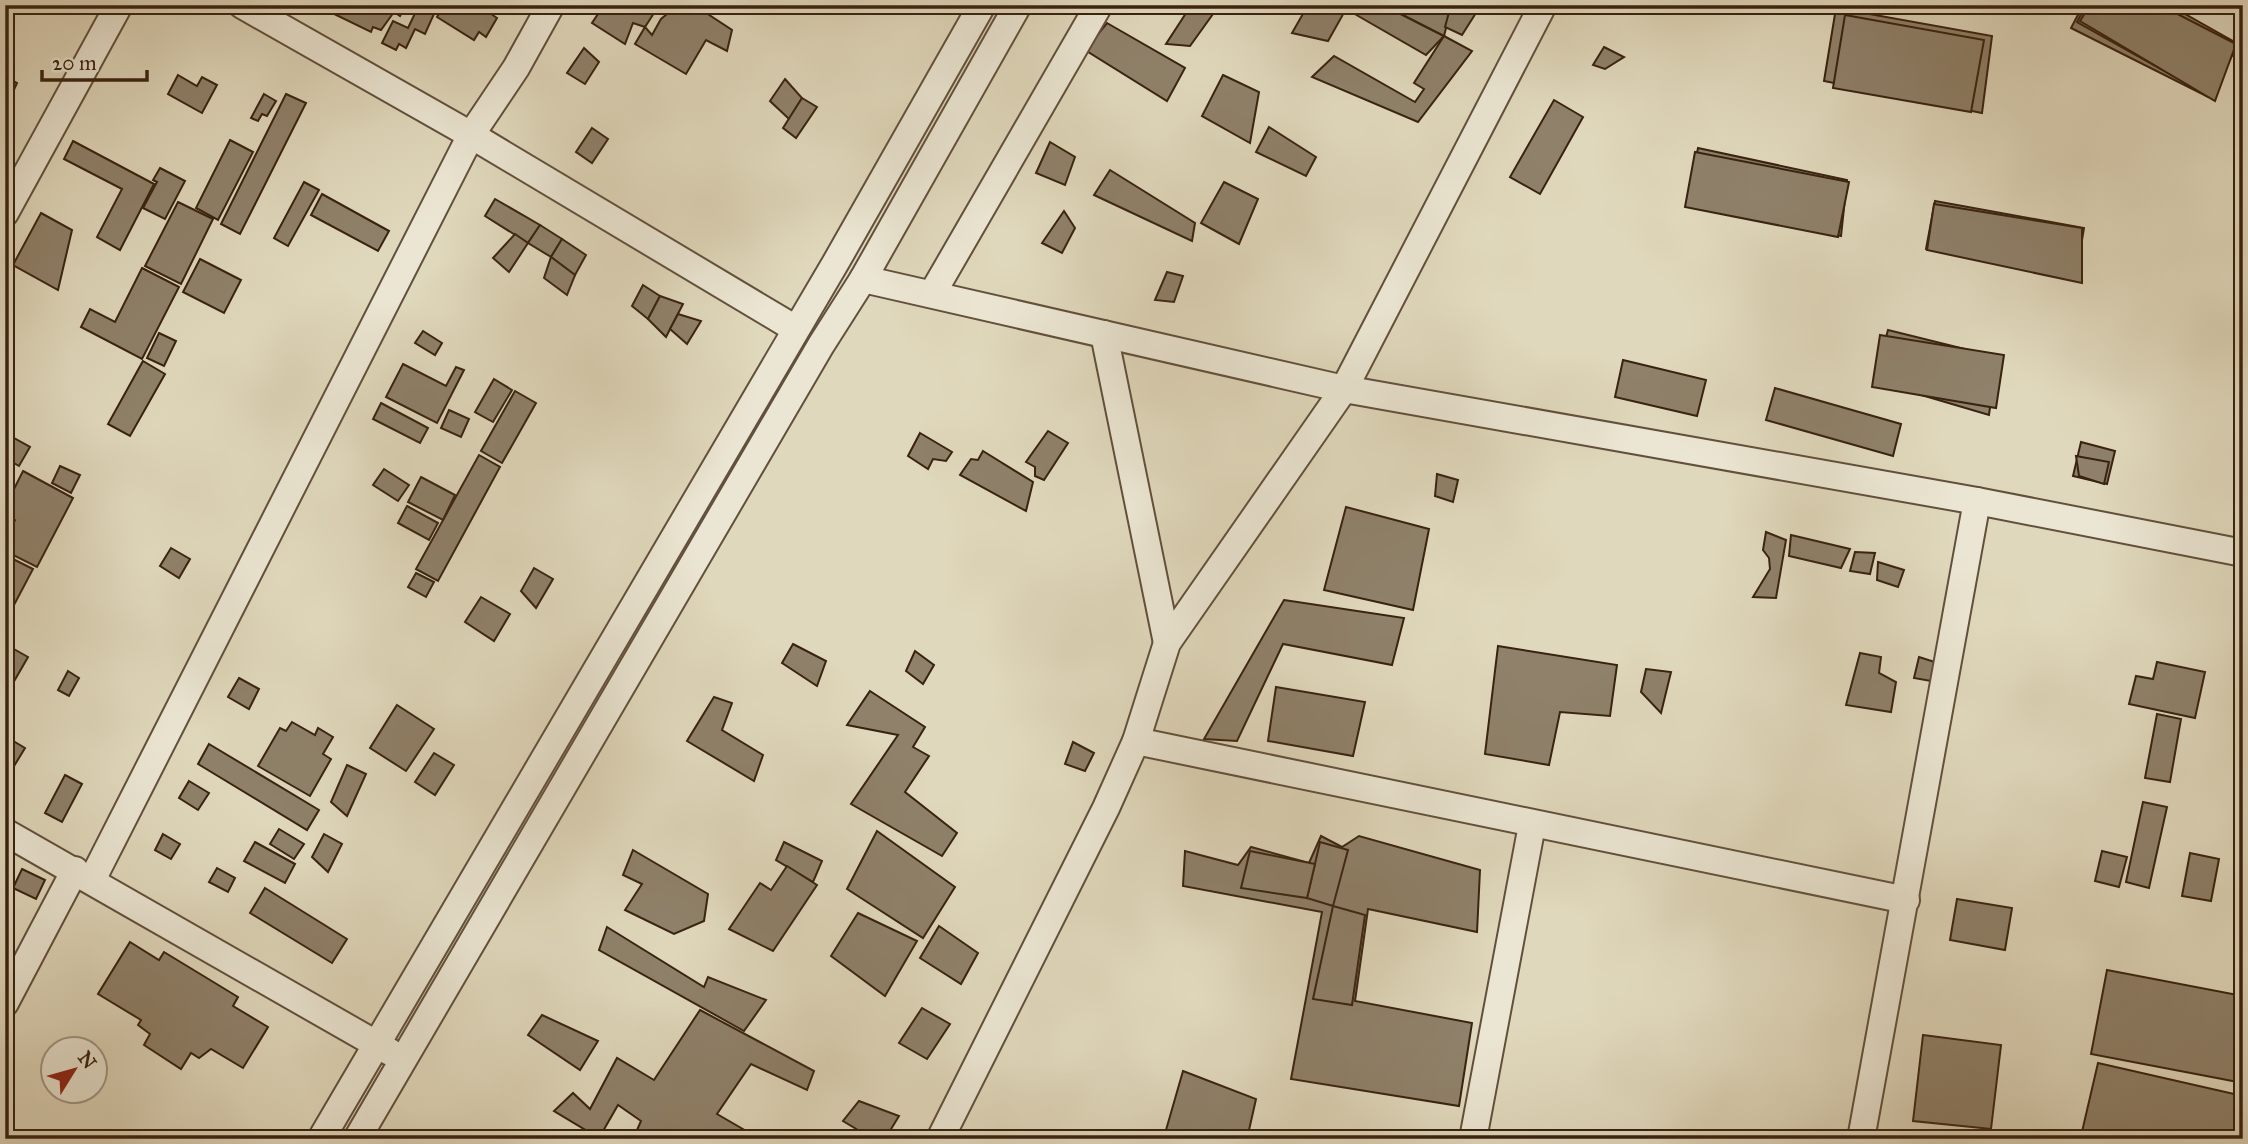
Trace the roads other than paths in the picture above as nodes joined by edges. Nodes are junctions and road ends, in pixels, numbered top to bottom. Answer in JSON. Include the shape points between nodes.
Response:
{"nodes":[{"id":1,"x":119,"y":5,"type":"edge"},
{"id":2,"x":242,"y":5,"type":"edge"},
{"id":3,"x":551,"y":5,"type":"edge"},
{"id":4,"x":982,"y":5,"type":"edge"},
{"id":5,"x":1018,"y":5,"type":"edge"},
{"id":6,"x":1099,"y":5,"type":"edge"},
{"id":7,"x":1543,"y":5,"type":"edge"},
{"id":8,"x":471,"y":135,"type":"junction"},
{"id":9,"x":5,"y":213,"type":"edge"},
{"id":10,"x":863,"y":279,"type":"junction"},
{"id":11,"x":932,"y":295,"type":"junction"},
{"id":12,"x":794,"y":328,"type":"junction"},
{"id":13,"x":1104,"y":334,"type":"junction"},
{"id":14,"x":1344,"y":389,"type":"junction"},
{"id":15,"x":1977,"y":501,"type":"junction"},
{"id":16,"x":2243,"y":553,"type":"edge"},
{"id":17,"x":1167,"y":643,"type":"junction"},
{"id":18,"x":1136,"y":741,"type":"junction"},
{"id":19,"x":1532,"y":825,"type":"junction"},
{"id":20,"x":5,"y":832,"type":"edge"},
{"id":21,"x":83,"y":875,"type":"junction"},
{"id":22,"x":1906,"y":900,"type":"junction"},
{"id":23,"x":5,"y":1003,"type":"edge"},
{"id":24,"x":376,"y":1044,"type":"junction"},
{"id":25,"x":404,"y":1059,"type":"junction"},
{"id":26,"x":321,"y":1139,"type":"edge"},
{"id":27,"x":357,"y":1139,"type":"edge"},
{"id":28,"x":940,"y":1139,"type":"edge"},
{"id":29,"x":1473,"y":1139,"type":"edge"},
{"id":30,"x":1861,"y":1139,"type":"edge"}],
"edges":[{"from":1,"to":9,"type":"street"},
{"from":2,"to":8,"type":"street"},
{"from":3,"to":8,"type":"street"},
{"from":4,"to":12,"type":"street"},
{"from":5,"to":10,"type":"street"},
{"from":6,"to":11,"type":"street"},
{"from":7,"to":14,"type":"street"},
{"from":8,"to":12,"type":"street"},
{"from":8,"to":21,"type":"street"},
{"from":10,"to":11,"type":"street"},
{"from":10,"to":25,"type":"street"},
{"from":11,"to":13,"type":"street"},
{"from":12,"to":24,"type":"street"},
{"from":13,"to":14,"type":"street"},
{"from":13,"to":17,"type":"street"},
{"from":14,"to":15,"type":"street"},
{"from":14,"to":17,"type":"street"},
{"from":15,"to":16,"type":"street"},
{"from":15,"to":22,"type":"street"},
{"from":17,"to":18,"type":"street"},
{"from":18,"to":19,"type":"street"},
{"from":18,"to":28,"type":"street"},
{"from":19,"to":22,"type":"street"},
{"from":19,"to":29,"type":"street"},
{"from":20,"to":21,"type":"street"},
{"from":21,"to":23,"type":"street"},
{"from":21,"to":24,"type":"street"},
{"from":22,"to":30,"type":"street"},
{"from":24,"to":25,"type":"street"},
{"from":24,"to":26,"type":"street"},
{"from":25,"to":27,"type":"street"}]}
